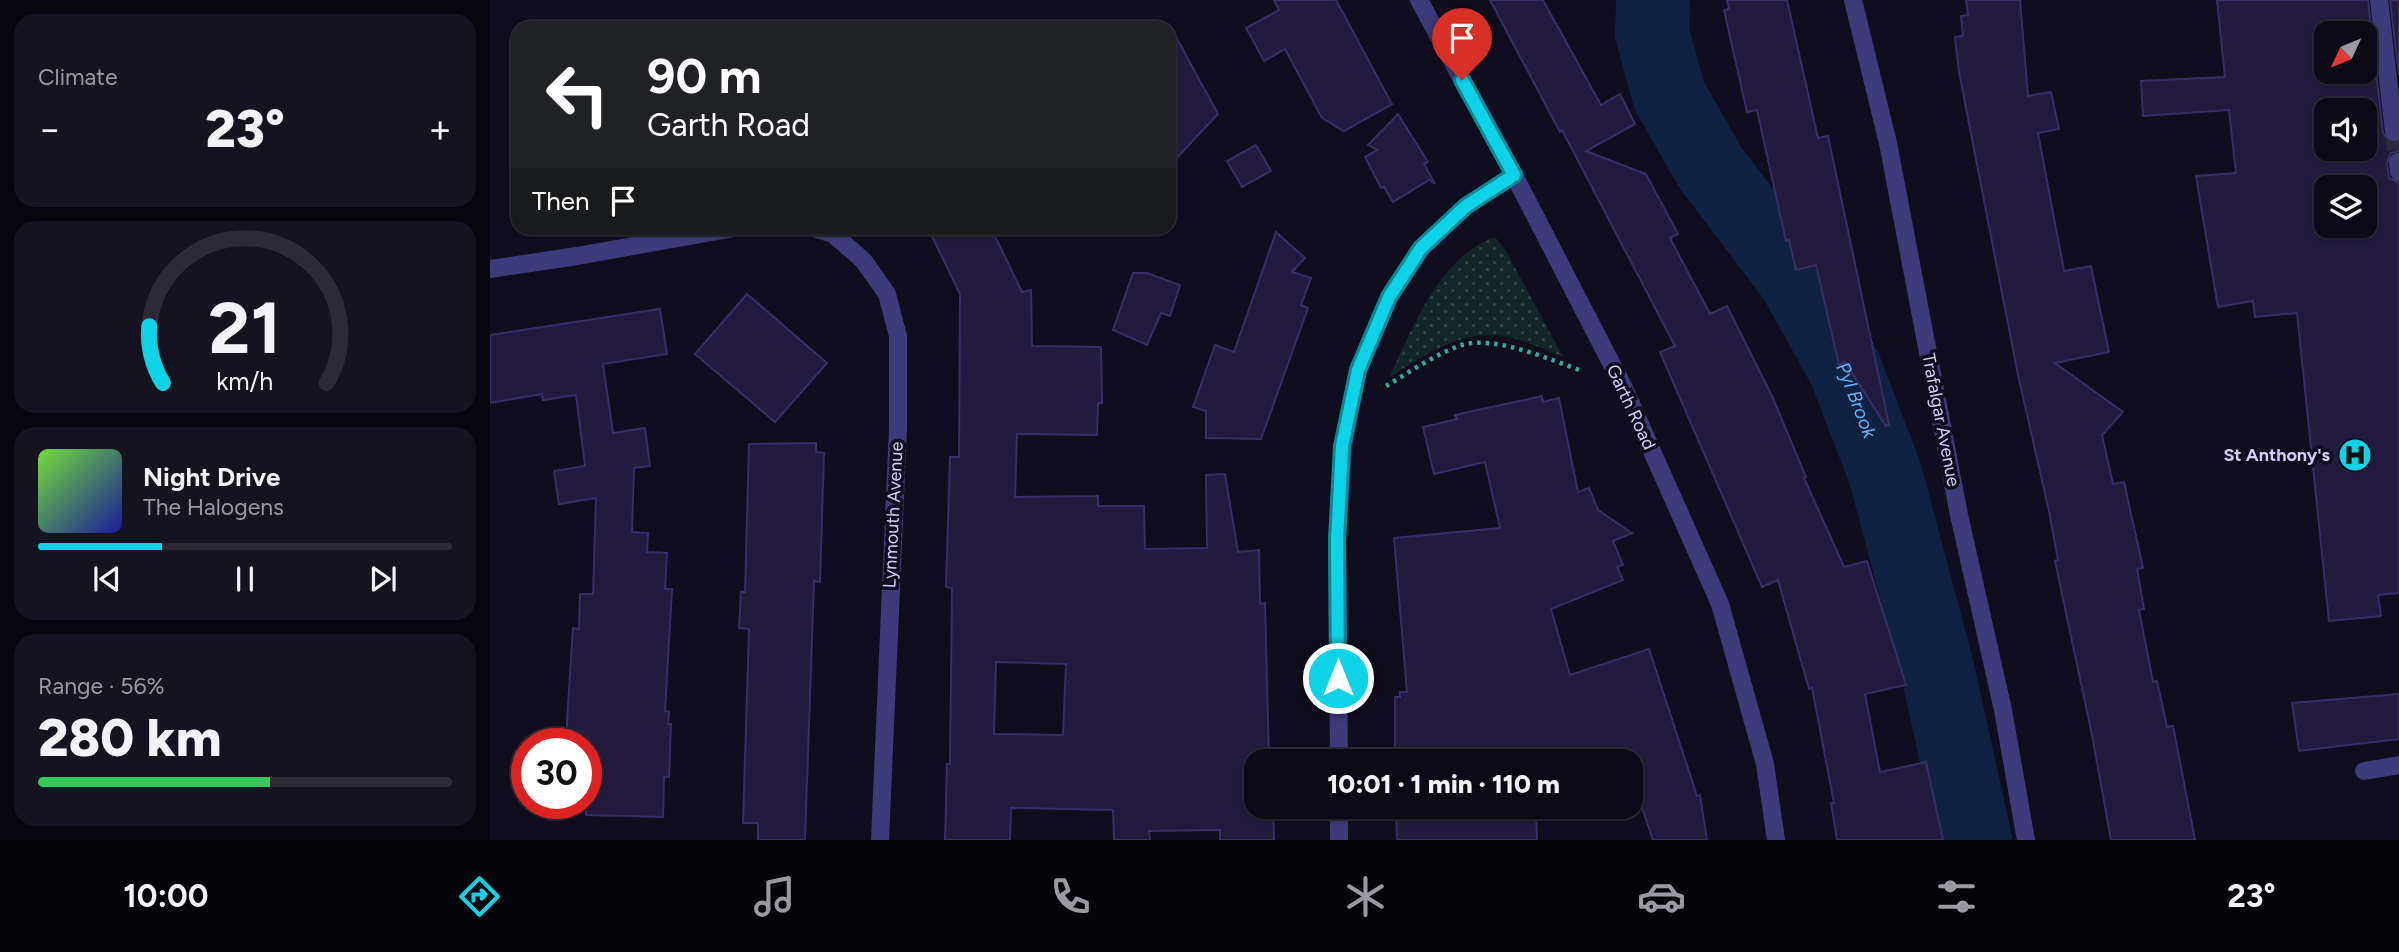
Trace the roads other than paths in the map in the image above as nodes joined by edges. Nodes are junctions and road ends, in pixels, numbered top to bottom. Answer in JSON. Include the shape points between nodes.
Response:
{"nodes":[{"id":1,"x":1419,"y":0,"type":"edge"},
{"id":2,"x":1853,"y":0,"type":"edge"},
{"id":3,"x":2379,"y":0,"type":"edge"},
{"id":4,"x":2394,"y":132,"type":"dead end"},
{"id":5,"x":1514,"y":175,"type":"junction"},
{"id":6,"x":696,"y":235,"type":"edge"},
{"id":7,"x":834,"y":235,"type":"edge"},
{"id":8,"x":490,"y":270,"type":"edge"},
{"id":9,"x":1339,"y":749,"type":"edge"},
{"id":10,"x":2399,"y":765,"type":"edge"},
{"id":11,"x":2364,"y":771,"type":"dead end"},
{"id":12,"x":1339,"y":819,"type":"edge"},
{"id":13,"x":880,"y":840,"type":"edge"},
{"id":14,"x":1339,"y":840,"type":"edge"},
{"id":15,"x":1776,"y":840,"type":"edge"},
{"id":16,"x":2026,"y":840,"type":"edge"}],
"edges":[{"from":1,"to":5,"type":"street","name":"Garth Road"},
{"from":2,"to":16,"type":"street","name":"Trafalgar Avenue","via":[[1888,143]]},
{"from":3,"to":4,"type":"street"},
{"from":5,"to":9,"type":"street","via":[[1466,206],[1421,248],[1389,297],[1358,370],[1342,446],[1337,540]]},
{"from":5,"to":15,"type":"street","name":"Garth Road","via":[[1623,386],[1720,604],[1765,764]]},
{"from":6,"to":8,"type":"street"},
{"from":7,"to":13,"type":"street","name":"Lynmouth Avenue","via":[[863,260],[887,294],[898,336]]},
{"from":10,"to":11,"type":"street"},
{"from":12,"to":14,"type":"street"}]}
